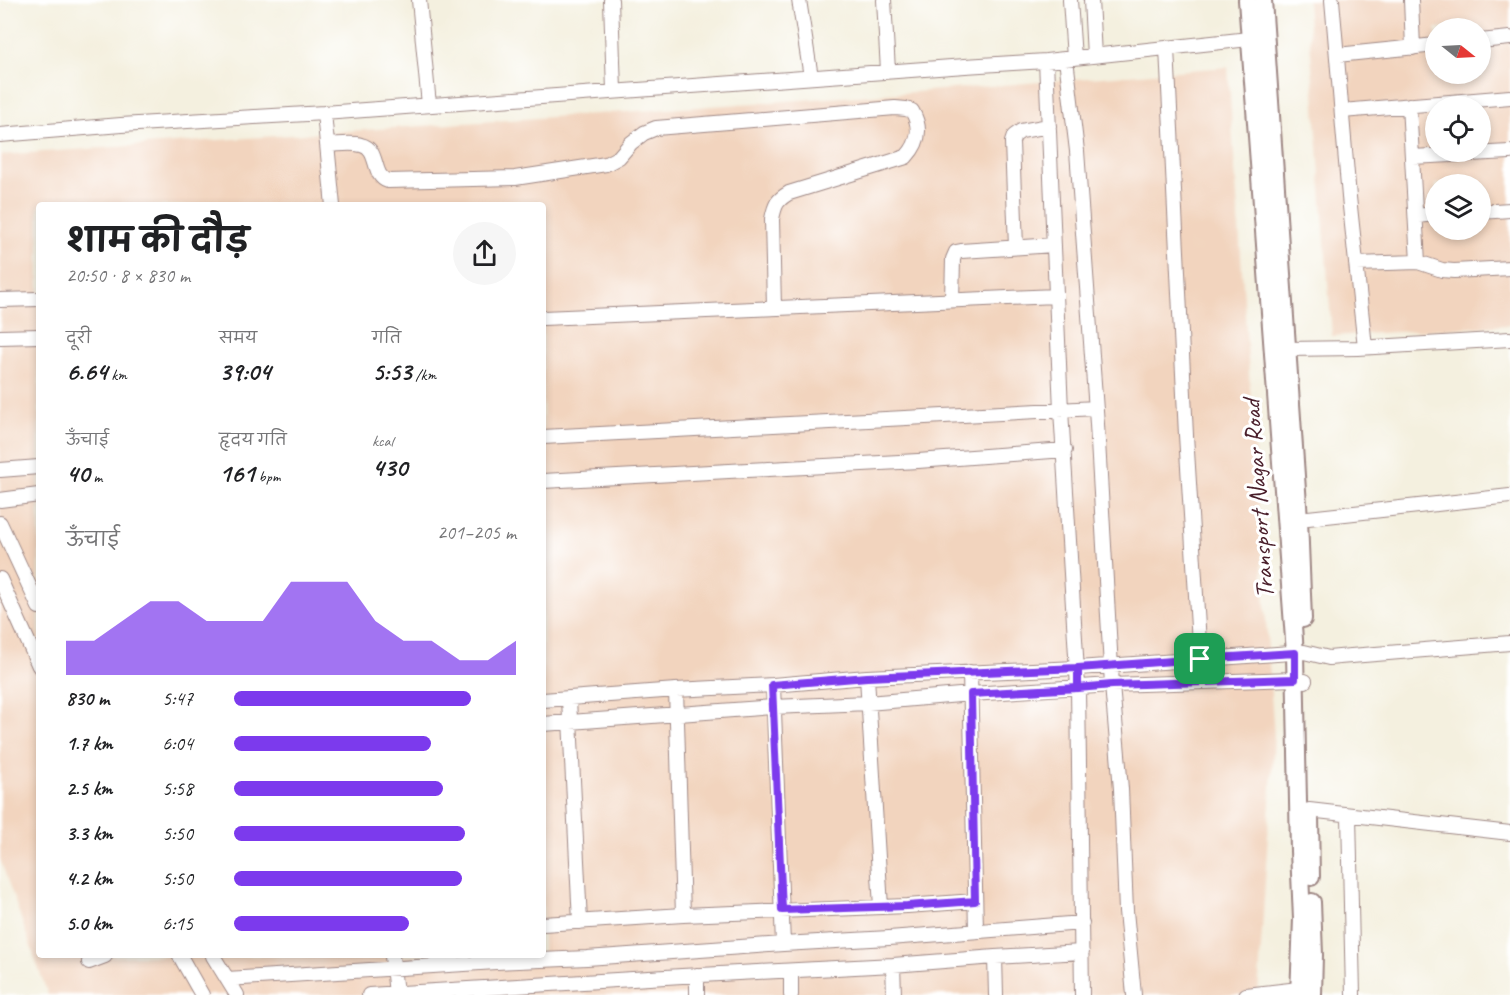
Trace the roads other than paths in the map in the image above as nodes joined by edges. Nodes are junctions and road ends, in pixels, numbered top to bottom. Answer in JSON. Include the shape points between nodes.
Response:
{"nodes":[{"id":1,"x":418,"y":0,"type":"edge"},
{"id":2,"x":611,"y":0,"type":"edge"},
{"id":3,"x":799,"y":0,"type":"edge"},
{"id":4,"x":884,"y":0,"type":"edge"},
{"id":5,"x":1070,"y":0,"type":"edge"},
{"id":6,"x":1091,"y":0,"type":"edge"},
{"id":7,"x":1247,"y":0,"type":"edge"},
{"id":8,"x":1263,"y":0,"type":"edge"},
{"id":9,"x":1332,"y":0,"type":"edge"},
{"id":10,"x":1411,"y":0,"type":"edge"},
{"id":11,"x":1510,"y":38,"type":"edge"},
{"id":12,"x":1249,"y":39,"type":"junction"},
{"id":13,"x":1491,"y":40,"type":"edge"},
{"id":14,"x":1425,"y":46,"type":"edge"},
{"id":15,"x":1167,"y":48,"type":"junction"},
{"id":16,"x":1413,"y":48,"type":"junction"},
{"id":17,"x":1337,"y":55,"type":"junction"},
{"id":18,"x":1094,"y":56,"type":"junction"},
{"id":19,"x":1070,"y":59,"type":"junction"},
{"id":20,"x":1046,"y":61,"type":"junction"},
{"id":21,"x":888,"y":71,"type":"junction"},
{"id":22,"x":811,"y":77,"type":"junction"},
{"id":23,"x":614,"y":91,"type":"junction"},
{"id":24,"x":1510,"y":97,"type":"edge"},
{"id":25,"x":429,"y":105,"type":"junction"},
{"id":26,"x":1409,"y":105,"type":"junction"},
{"id":27,"x":1342,"y":111,"type":"junction"},
{"id":28,"x":324,"y":113,"type":"junction"},
{"id":29,"x":1049,"y":126,"type":"junction"},
{"id":30,"x":0,"y":135,"type":"edge"},
{"id":31,"x":327,"y":145,"type":"junction"},
{"id":32,"x":1510,"y":152,"type":"edge"},
{"id":33,"x":1412,"y":157,"type":"junction"},
{"id":34,"x":333,"y":202,"type":"edge"},
{"id":35,"x":1510,"y":210,"type":"edge"},
{"id":36,"x":1491,"y":211,"type":"edge"},
{"id":37,"x":1425,"y":215,"type":"edge"},
{"id":38,"x":1416,"y":216,"type":"junction"},
{"id":39,"x":1054,"y":245,"type":"junction"},
{"id":40,"x":1016,"y":247,"type":"junction"},
{"id":41,"x":1418,"y":262,"type":"junction"},
{"id":42,"x":1356,"y":264,"type":"junction"},
{"id":43,"x":1510,"y":268,"type":"edge"},
{"id":44,"x":1056,"y":296,"type":"junction"},
{"id":45,"x":36,"y":299,"type":"edge"},
{"id":46,"x":0,"y":300,"type":"edge"},
{"id":47,"x":952,"y":300,"type":"junction"},
{"id":48,"x":774,"y":308,"type":"junction"},
{"id":49,"x":546,"y":318,"type":"edge"},
{"id":50,"x":36,"y":336,"type":"edge"},
{"id":51,"x":0,"y":337,"type":"edge"},
{"id":52,"x":1510,"y":339,"type":"edge"},
{"id":53,"x":1365,"y":348,"type":"junction"},
{"id":54,"x":1286,"y":349,"type":"junction"},
{"id":55,"x":1096,"y":408,"type":"junction"},
{"id":56,"x":1061,"y":410,"type":"junction"},
{"id":57,"x":546,"y":437,"type":"edge"},
{"id":58,"x":1065,"y":450,"type":"junction"},
{"id":59,"x":36,"y":467,"type":"edge"},
{"id":60,"x":0,"y":470,"type":"edge"},
{"id":61,"x":546,"y":481,"type":"edge"},
{"id":62,"x":36,"y":495,"type":"edge"},
{"id":63,"x":1510,"y":496,"type":"edge"},
{"id":64,"x":0,"y":500,"type":"edge"},
{"id":65,"x":1299,"y":519,"type":"junction"},
{"id":66,"x":0,"y":524,"type":"edge"},
{"id":67,"x":0,"y":579,"type":"edge"},
{"id":68,"x":36,"y":601,"type":"edge"},
{"id":69,"x":1510,"y":643,"type":"edge"},
{"id":70,"x":1299,"y":652,"type":"junction"},
{"id":71,"x":36,"y":659,"type":"edge"},
{"id":72,"x":1200,"y":659,"type":"junction"},
{"id":73,"x":1111,"y":665,"type":"junction"},
{"id":74,"x":1078,"y":668,"type":"junction"},
{"id":75,"x":970,"y":672,"type":"junction"},
{"id":76,"x":867,"y":677,"type":"junction"},
{"id":77,"x":1300,"y":680,"type":"junction"},
{"id":78,"x":772,"y":685,"type":"junction"},
{"id":79,"x":1112,"y":685,"type":"junction"},
{"id":80,"x":1078,"y":688,"type":"junction"},
{"id":81,"x":676,"y":690,"type":"junction"},
{"id":82,"x":971,"y":694,"type":"junction"},
{"id":83,"x":569,"y":699,"type":"junction"},
{"id":84,"x":546,"y":700,"type":"edge"},
{"id":85,"x":868,"y":703,"type":"junction"},
{"id":86,"x":773,"y":707,"type":"junction"},
{"id":87,"x":676,"y":714,"type":"junction"},
{"id":88,"x":570,"y":723,"type":"junction"},
{"id":89,"x":546,"y":724,"type":"edge"},
{"id":90,"x":1310,"y":810,"type":"junction"},
{"id":91,"x":1349,"y":815,"type":"junction"},
{"id":92,"x":1510,"y":833,"type":"edge"},
{"id":93,"x":975,"y":901,"type":"junction"},
{"id":94,"x":881,"y":907,"type":"junction"},
{"id":95,"x":782,"y":910,"type":"junction"},
{"id":96,"x":683,"y":915,"type":"junction"},
{"id":97,"x":580,"y":922,"type":"junction"},
{"id":98,"x":1082,"y":923,"type":"junction"},
{"id":99,"x":546,"y":924,"type":"edge"},
{"id":100,"x":976,"y":930,"type":"junction"},
{"id":101,"x":783,"y":944,"type":"junction"},
{"id":102,"x":1082,"y":952,"type":"junction"},
{"id":103,"x":994,"y":957,"type":"junction"},
{"id":104,"x":100,"y":958,"type":"edge"},
{"id":105,"x":181,"y":958,"type":"edge"},
{"id":106,"x":214,"y":958,"type":"edge"},
{"id":107,"x":89,"y":962,"type":"dead end"},
{"id":108,"x":393,"y":962,"type":"edge"},
{"id":109,"x":893,"y":965,"type":"junction"},
{"id":110,"x":791,"y":971,"type":"junction"},
{"id":111,"x":697,"y":975,"type":"junction"},
{"id":112,"x":227,"y":979,"type":"junction"},
{"id":113,"x":587,"y":988,"type":"edge"},
{"id":114,"x":496,"y":991,"type":"edge"},
{"id":115,"x":1304,"y":993,"type":"edge"},
{"id":116,"x":396,"y":994,"type":"edge"},
{"id":117,"x":202,"y":995,"type":"edge"},
{"id":118,"x":237,"y":995,"type":"edge"},
{"id":119,"x":369,"y":995,"type":"edge"},
{"id":120,"x":698,"y":995,"type":"edge"},
{"id":121,"x":791,"y":995,"type":"edge"},
{"id":122,"x":894,"y":995,"type":"edge"},
{"id":123,"x":996,"y":995,"type":"edge"},
{"id":124,"x":1082,"y":995,"type":"edge"},
{"id":125,"x":1134,"y":995,"type":"edge"},
{"id":126,"x":1246,"y":995,"type":"edge"},
{"id":127,"x":1353,"y":995,"type":"edge"}],
"edges":[{"from":1,"to":25,"type":"street"},
{"from":2,"to":23,"type":"street"},
{"from":3,"to":22,"type":"street"},
{"from":4,"to":21,"type":"street"},
{"from":5,"to":19,"type":"street"},
{"from":6,"to":18,"type":"street"},
{"from":7,"to":12,"type":"main road","name":"Transport Nagar Road"},
{"from":8,"to":54,"type":"main road","name":"Transport Nagar Road"},
{"from":9,"to":17,"type":"street"},
{"from":10,"to":16,"type":"street"},
{"from":11,"to":13,"type":"street"},
{"from":12,"to":15,"type":"street"},
{"from":12,"to":70,"type":"main road","name":"Transport Nagar Road"},
{"from":14,"to":16,"type":"street"},
{"from":15,"to":18,"type":"street"},
{"from":15,"to":72,"type":"street"},
{"from":16,"to":17,"type":"street"},
{"from":17,"to":27,"type":"street"},
{"from":18,"to":19,"type":"street"},
{"from":19,"to":20,"type":"street"},
{"from":19,"to":55,"type":"street"},
{"from":20,"to":21,"type":"street"},
{"from":20,"to":29,"type":"street"},
{"from":21,"to":22,"type":"street"},
{"from":22,"to":23,"type":"street"},
{"from":23,"to":25,"type":"street"},
{"from":24,"to":26,"type":"street"},
{"from":25,"to":28,"type":"street"},
{"from":26,"to":27,"type":"street"},
{"from":26,"to":33,"type":"street"},
{"from":27,"to":42,"type":"street"},
{"from":28,"to":30,"type":"street"},
{"from":28,"to":31,"type":"street"},
{"from":29,"to":39,"type":"street"},
{"from":29,"to":40,"type":"street","via":[[1021,131],[1012,142]]},
{"from":31,"to":34,"type":"street"},
{"from":31,"to":48,"type":"street","via":[[368,147],[379,174],[388,181],[515,178],[606,164],[656,128],[895,108],[912,111],[918,138],[906,157],[779,199],[772,219]]},
{"from":32,"to":33,"type":"street"},
{"from":33,"to":38,"type":"street"},
{"from":35,"to":36,"type":"street"},
{"from":37,"to":38,"type":"street"},
{"from":38,"to":41,"type":"street"},
{"from":39,"to":40,"type":"street"},
{"from":39,"to":44,"type":"street"},
{"from":40,"to":47,"type":"street","via":[[956,252]]},
{"from":41,"to":42,"type":"street"},
{"from":41,"to":43,"type":"street","via":[[1454,271]]},
{"from":42,"to":53,"type":"street"},
{"from":44,"to":47,"type":"street"},
{"from":44,"to":56,"type":"street"},
{"from":45,"to":46,"type":"street"},
{"from":47,"to":48,"type":"street"},
{"from":48,"to":49,"type":"street"},
{"from":50,"to":51,"type":"street"},
{"from":52,"to":53,"type":"street"},
{"from":53,"to":54,"type":"street"},
{"from":54,"to":65,"type":"main road","name":"Transport Nagar Road"},
{"from":55,"to":56,"type":"street"},
{"from":55,"to":73,"type":"street"},
{"from":56,"to":57,"type":"street"},
{"from":56,"to":58,"type":"street"},
{"from":58,"to":61,"type":"street"},
{"from":58,"to":74,"type":"street"},
{"from":59,"to":60,"type":"street"},
{"from":62,"to":64,"type":"street"},
{"from":63,"to":65,"type":"street"},
{"from":65,"to":70,"type":"main road","name":"Transport Nagar Road"},
{"from":66,"to":68,"type":"street"},
{"from":67,"to":71,"type":"street"},
{"from":69,"to":70,"type":"street","via":[[1329,658]]},
{"from":70,"to":72,"type":"street"},
{"from":70,"to":77,"type":"main road","name":"Transport Nagar Road"},
{"from":72,"to":73,"type":"street"},
{"from":73,"to":74,"type":"street"},
{"from":73,"to":79,"type":"street"},
{"from":74,"to":75,"type":"street"},
{"from":74,"to":80,"type":"street"},
{"from":75,"to":76,"type":"street"},
{"from":75,"to":82,"type":"street"},
{"from":76,"to":78,"type":"street"},
{"from":76,"to":85,"type":"street"},
{"from":77,"to":79,"type":"street"},
{"from":77,"to":90,"type":"main road","name":"Transport Nagar Road"},
{"from":77,"to":115,"type":"main road","name":"Transport Nagar Road"},
{"from":78,"to":81,"type":"street"},
{"from":78,"to":86,"type":"street"},
{"from":79,"to":80,"type":"street"},
{"from":79,"to":125,"type":"street"},
{"from":80,"to":82,"type":"street"},
{"from":80,"to":98,"type":"street"},
{"from":81,"to":83,"type":"street"},
{"from":81,"to":87,"type":"street"},
{"from":82,"to":85,"type":"street"},
{"from":82,"to":93,"type":"street"},
{"from":83,"to":84,"type":"street"},
{"from":83,"to":88,"type":"street"},
{"from":85,"to":86,"type":"street"},
{"from":85,"to":94,"type":"street"},
{"from":86,"to":87,"type":"street"},
{"from":86,"to":95,"type":"street"},
{"from":87,"to":88,"type":"street"},
{"from":87,"to":96,"type":"street"},
{"from":88,"to":89,"type":"street"},
{"from":88,"to":97,"type":"street"},
{"from":90,"to":91,"type":"street"},
{"from":90,"to":115,"type":"main road","name":"Transport Nagar Road","via":[[1314,956]]},
{"from":91,"to":92,"type":"street"},
{"from":91,"to":127,"type":"street"},
{"from":93,"to":94,"type":"street"},
{"from":93,"to":100,"type":"street"},
{"from":94,"to":95,"type":"street"},
{"from":95,"to":96,"type":"street"},
{"from":95,"to":101,"type":"street"},
{"from":96,"to":97,"type":"street"},
{"from":97,"to":99,"type":"street"},
{"from":98,"to":100,"type":"street"},
{"from":98,"to":102,"type":"street"},
{"from":100,"to":101,"type":"street"},
{"from":101,"to":108,"type":"street","via":[[496,962]]},
{"from":102,"to":103,"type":"street"},
{"from":102,"to":124,"type":"street"},
{"from":103,"to":109,"type":"street"},
{"from":103,"to":123,"type":"street"},
{"from":104,"to":107,"type":"street"},
{"from":105,"to":117,"type":"street"},
{"from":106,"to":112,"type":"street"},
{"from":108,"to":112,"type":"street"},
{"from":108,"to":116,"type":"street"},
{"from":109,"to":110,"type":"street"},
{"from":109,"to":122,"type":"street"},
{"from":110,"to":111,"type":"street"},
{"from":110,"to":121,"type":"street"},
{"from":111,"to":113,"type":"street"},
{"from":111,"to":120,"type":"street"},
{"from":112,"to":118,"type":"street"},
{"from":113,"to":114,"type":"street"},
{"from":114,"to":116,"type":"street"},
{"from":115,"to":126,"type":"street"},
{"from":116,"to":119,"type":"street"}]}
